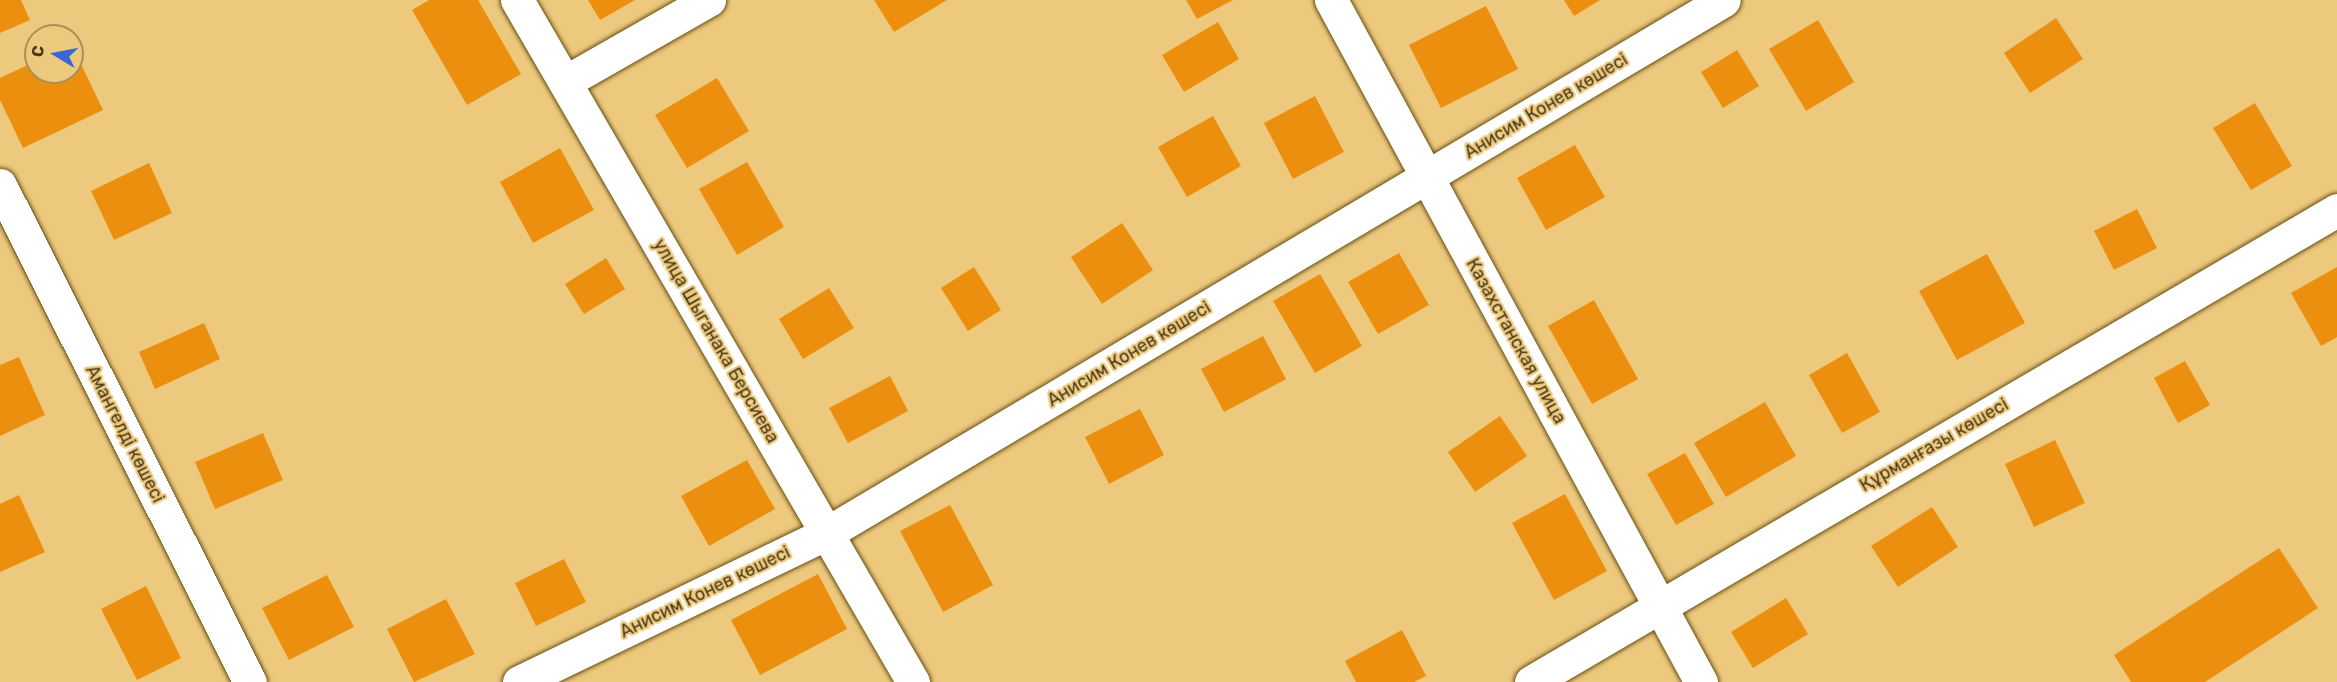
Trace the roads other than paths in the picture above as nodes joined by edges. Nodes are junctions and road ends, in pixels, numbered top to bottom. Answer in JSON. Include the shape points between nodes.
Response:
{"nodes":[{"id":1,"x":518,"y":0,"type":"edge"},
{"id":2,"x":709,"y":0,"type":"edge"},
{"id":3,"x":1331,"y":0,"type":"edge"},
{"id":4,"x":1724,"y":0,"type":"edge"},
{"id":5,"x":565,"y":82,"type":"junction"},
{"id":6,"x":1427,"y":177,"type":"junction"},
{"id":7,"x":0,"y":186,"type":"edge"},
{"id":8,"x":2337,"y":210,"type":"edge"},
{"id":9,"x":827,"y":533,"type":"junction"},
{"id":10,"x":1660,"y":604,"type":"junction"},
{"id":11,"x":250,"y":682,"type":"edge"},
{"id":12,"x":519,"y":682,"type":"edge"},
{"id":13,"x":913,"y":682,"type":"edge"},
{"id":14,"x":1531,"y":682,"type":"edge"},
{"id":15,"x":1701,"y":682,"type":"edge"}],
"edges":[{"from":1,"to":5,"type":"street","name":"улица Шыганака Берсиева"},
{"from":2,"to":5,"type":"street"},
{"from":3,"to":6,"type":"street","name":"Казахстанская улица"},
{"from":4,"to":6,"type":"street","name":"Анисим Конев көшесі"},
{"from":5,"to":9,"type":"street","name":"улица Шыганака Берсиева"},
{"from":6,"to":9,"type":"street","name":"Анисим Конев көшесі"},
{"from":6,"to":10,"type":"street","name":"Казахстанская улица"},
{"from":7,"to":11,"type":"street","name":"Амангелді көшесі"},
{"from":8,"to":10,"type":"street","name":"Құрманғазы көшесі"},
{"from":9,"to":12,"type":"street","name":"Анисим Конев көшесі"},
{"from":9,"to":13,"type":"street","name":"улица Шыганака Берсиева"},
{"from":10,"to":14,"type":"street","name":"Құрманғазы көшесі"},
{"from":10,"to":15,"type":"street","name":"Казахстанская улица"}]}
